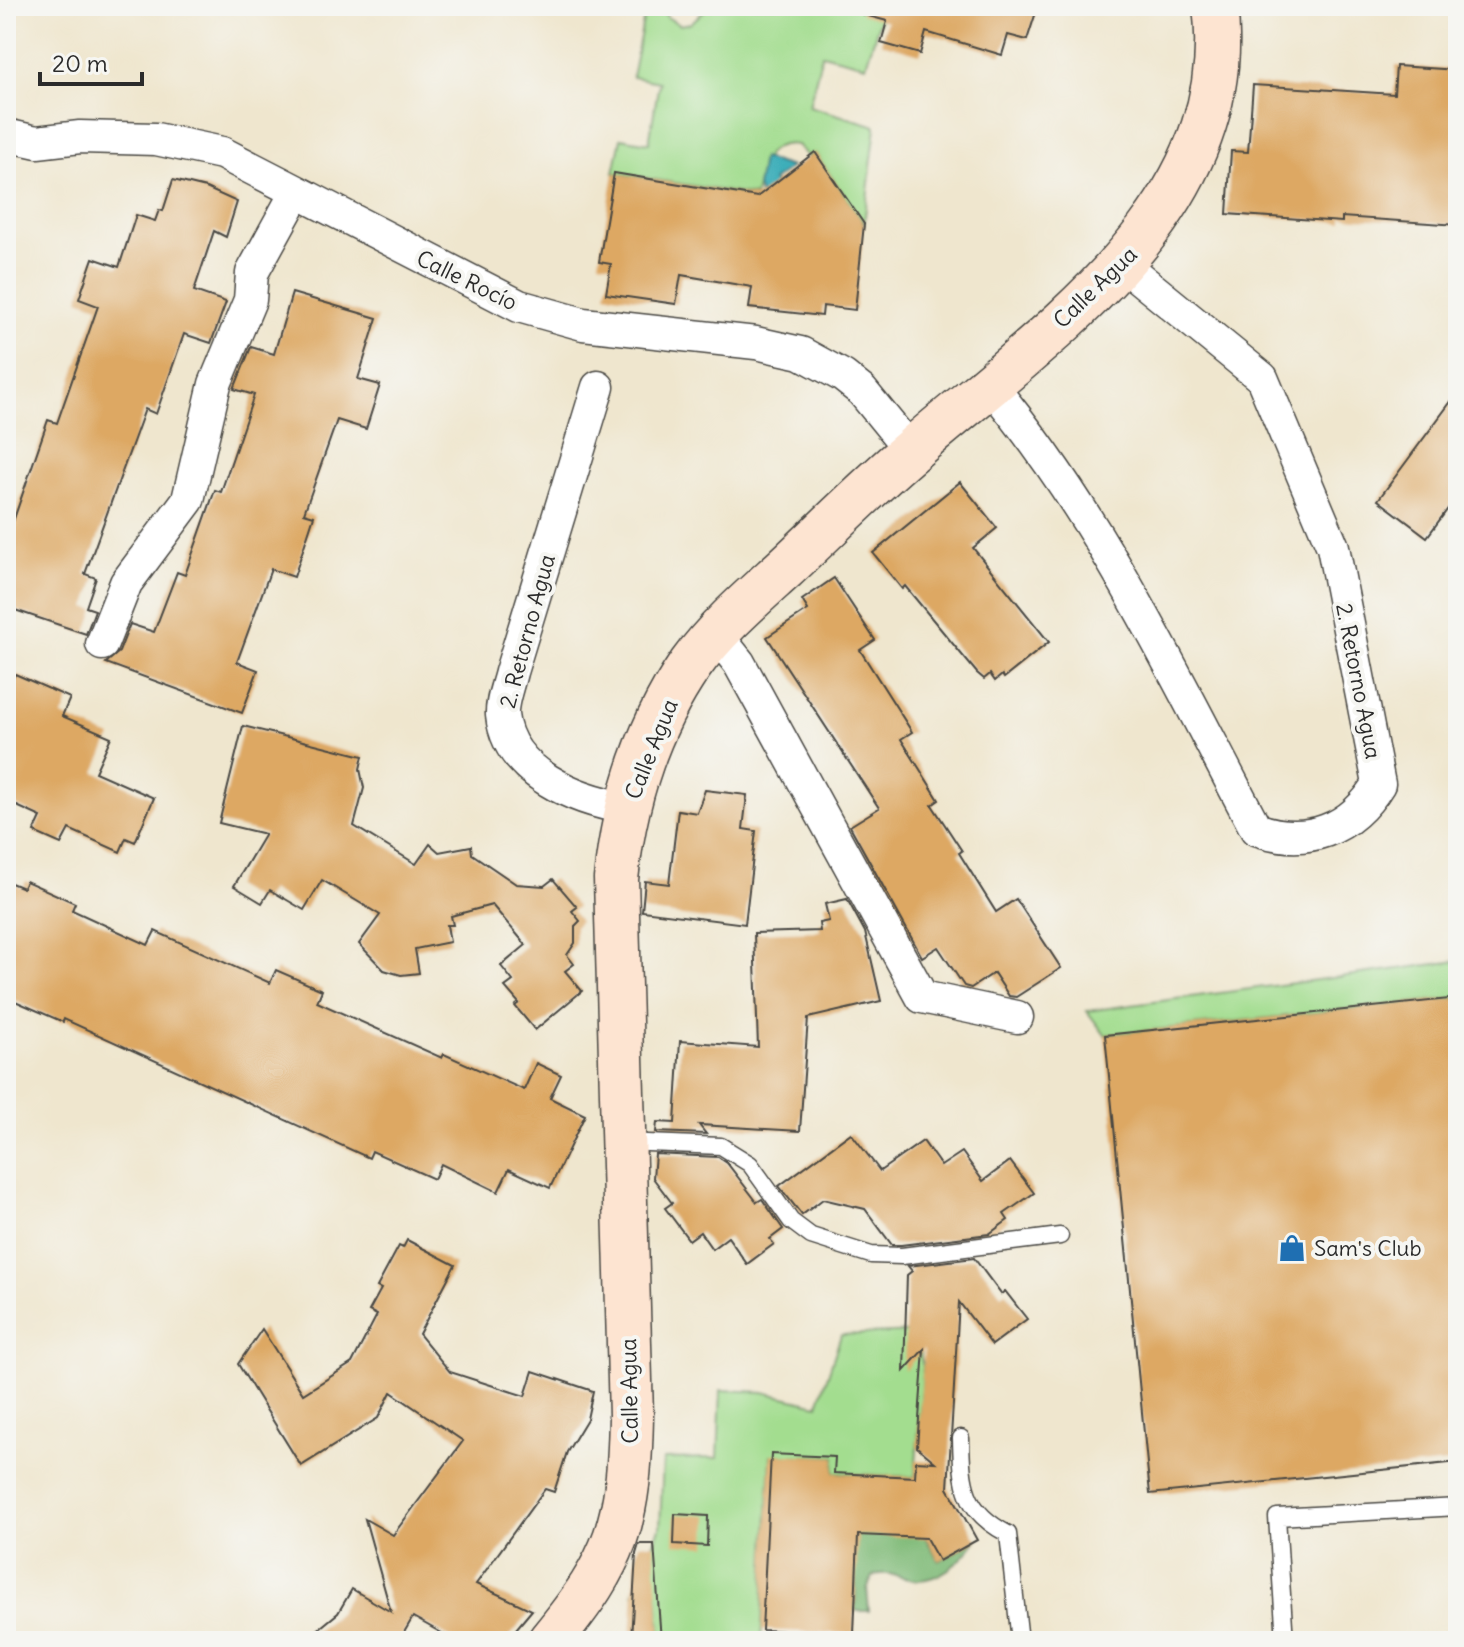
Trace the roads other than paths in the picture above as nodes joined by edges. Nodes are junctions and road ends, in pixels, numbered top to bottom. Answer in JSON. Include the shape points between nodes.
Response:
{"nodes":[{"id":1,"x":1215,"y":6,"type":"edge"},
{"id":2,"x":6,"y":135,"type":"edge"},
{"id":3,"x":296,"y":193,"type":"junction"},
{"id":4,"x":1137,"y":275,"type":"junction"},
{"id":5,"x":990,"y":385,"type":"junction"},
{"id":6,"x":598,"y":387,"type":"dead end"},
{"id":7,"x":911,"y":451,"type":"junction"},
{"id":8,"x":715,"y":633,"type":"junction"},
{"id":9,"x":102,"y":644,"type":"dead end"},
{"id":10,"x":627,"y":808,"type":"junction"},
{"id":11,"x":1017,"y":1017,"type":"dead end"},
{"id":12,"x":622,"y":1142,"type":"junction"},
{"id":13,"x":1060,"y":1236,"type":"dead end"},
{"id":14,"x":961,"y":1438,"type":"dead end"},
{"id":15,"x":1458,"y":1507,"type":"edge"},
{"id":16,"x":550,"y":1641,"type":"edge"},
{"id":17,"x":1020,"y":1641,"type":"edge"},
{"id":18,"x":1285,"y":1641,"type":"edge"}],
"edges":[{"from":1,"to":4,"type":"street","name":"Calle Agua","via":[[1219,40],[1214,98],[1189,167],[1151,230]]},
{"from":2,"to":3,"type":"street","name":"Calle Rocío","via":[[37,142],[122,136],[189,144],[222,153]]},
{"from":3,"to":7,"type":"street","name":"Calle Rocío","via":[[491,295],[547,316],[801,353],[862,391]]},
{"from":3,"to":9,"type":"street","via":[[252,273],[250,300],[215,384],[188,500],[126,583]]},
{"from":4,"to":5,"type":"street","name":"Calle Agua"},
{"from":4,"to":5,"type":"street","name":"2. Retorno Agua","via":[[1262,378],[1333,547],[1379,784],[1357,813],[1308,837],[1256,829],[1142,612],[1032,434]]},
{"from":5,"to":7,"type":"street","name":"Calle Agua"},
{"from":6,"to":10,"type":"street","name":"2. Retorno Agua","via":[[502,714],[512,745],[547,780],[595,803]]},
{"from":7,"to":8,"type":"street","name":"Calle Agua"},
{"from":8,"to":10,"type":"street","name":"Calle Agua","via":[[670,697]]},
{"from":8,"to":11,"type":"street","via":[[739,663],[922,997]]},
{"from":10,"to":12,"type":"street","name":"Calle Agua","via":[[616,879]]},
{"from":12,"to":13,"type":"lane","via":[[721,1146],[750,1164],[799,1227],[871,1255],[902,1256]]},
{"from":12,"to":16,"type":"street","name":"Calle Agua","via":[[630,1479],[605,1568]]},
{"from":14,"to":17,"type":"lane","via":[[966,1492],[982,1517],[1008,1534]]},
{"from":15,"to":18,"type":"lane","via":[[1277,1517]]}]}
